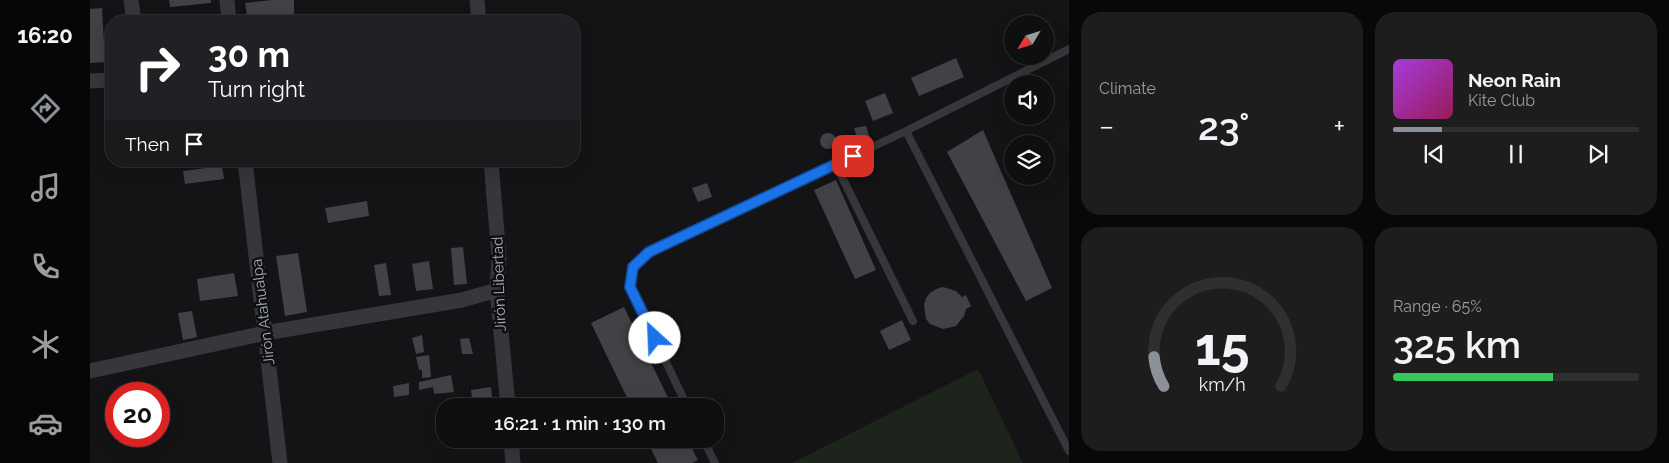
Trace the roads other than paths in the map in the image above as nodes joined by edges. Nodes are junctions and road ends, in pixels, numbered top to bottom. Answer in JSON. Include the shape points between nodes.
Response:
{"nodes":[{"id":1,"x":131,"y":0,"type":"edge"},
{"id":2,"x":227,"y":0,"type":"edge"},
{"id":3,"x":477,"y":0,"type":"edge"},
{"id":4,"x":133,"y":15,"type":"edge"},
{"id":5,"x":228,"y":15,"type":"edge"},
{"id":6,"x":478,"y":15,"type":"edge"},
{"id":7,"x":1069,"y":49,"type":"edge"},
{"id":8,"x":105,"y":80,"type":"edge"},
{"id":9,"x":90,"y":81,"type":"edge"},
{"id":10,"x":906,"y":131,"type":"junction"},
{"id":11,"x":836,"y":164,"type":"junction"},
{"id":12,"x":246,"y":167,"type":"edge"},
{"id":13,"x":492,"y":167,"type":"edge"},
{"id":14,"x":496,"y":290,"type":"junction"},
{"id":15,"x":913,"y":321,"type":"dead end"},
{"id":16,"x":265,"y":333,"type":"junction"},
{"id":17,"x":90,"y":371,"type":"edge"},
{"id":18,"x":507,"y":398,"type":"edge"},
{"id":19,"x":684,"y":398,"type":"edge"},
{"id":20,"x":512,"y":448,"type":"edge"},
{"id":21,"x":708,"y":448,"type":"edge"},
{"id":22,"x":1069,"y":451,"type":"edge"},
{"id":23,"x":280,"y":463,"type":"edge"},
{"id":24,"x":513,"y":463,"type":"edge"},
{"id":25,"x":715,"y":463,"type":"edge"}],
"edges":[{"from":1,"to":4,"type":"street"},
{"from":2,"to":5,"type":"street"},
{"from":3,"to":6,"type":"street"},
{"from":7,"to":10,"type":"lane"},
{"from":8,"to":9,"type":"street"},
{"from":10,"to":11,"type":"lane"},
{"from":10,"to":22,"type":"lane"},
{"from":11,"to":15,"type":"lane"},
{"from":11,"to":19,"type":"lane","via":[[649,252],[633,267],[630,287]]},
{"from":12,"to":16,"type":"street","name":"Jirón Atahualpa"},
{"from":13,"to":14,"type":"street","name":"Jirón Libertad","via":[[499,257]]},
{"from":14,"to":16,"type":"street","via":[[462,300]]},
{"from":14,"to":18,"type":"street","name":"Jirón Libertad"},
{"from":16,"to":17,"type":"street"},
{"from":16,"to":23,"type":"street","name":"Jirón Atahualpa"},
{"from":20,"to":24,"type":"street"},
{"from":21,"to":25,"type":"lane"}]}
